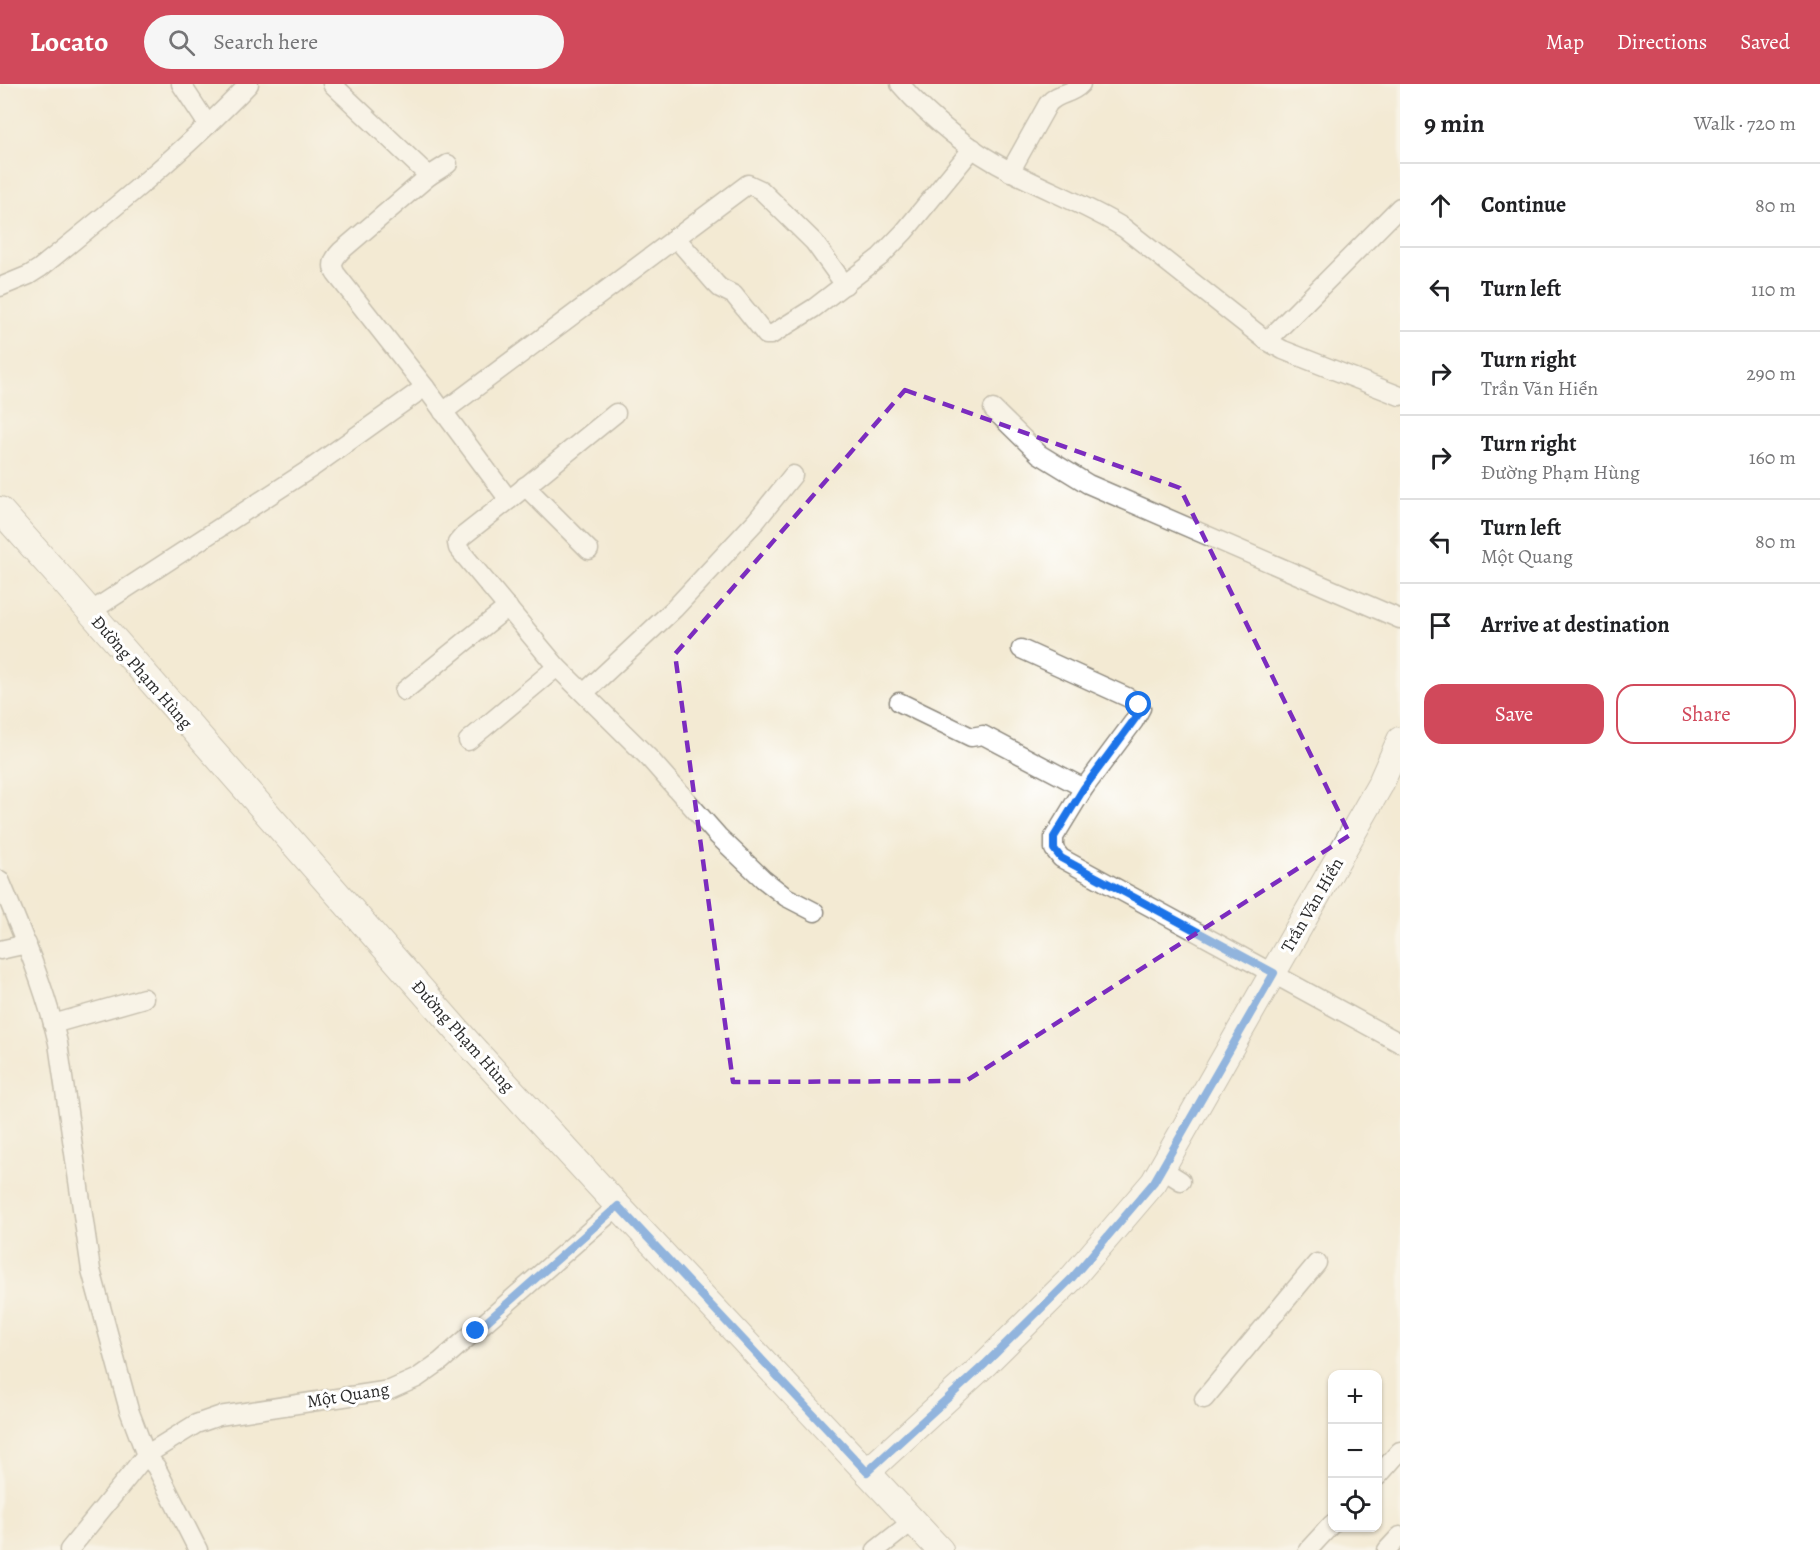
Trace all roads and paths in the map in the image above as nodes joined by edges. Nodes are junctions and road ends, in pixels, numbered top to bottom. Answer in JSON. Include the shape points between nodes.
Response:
{"nodes":[{"id":1,"x":181,"y":84,"type":"edge"},
{"id":2,"x":249,"y":84,"type":"edge"},
{"id":3,"x":332,"y":84,"type":"edge"},
{"id":4,"x":900,"y":84,"type":"edge"},
{"id":5,"x":1081,"y":84,"type":"edge"},
{"id":6,"x":208,"y":125,"type":"junction"},
{"id":7,"x":972,"y":148,"type":"junction"},
{"id":8,"x":448,"y":164,"type":"dead end"},
{"id":9,"x":1010,"y":172,"type":"junction"},
{"id":10,"x":429,"y":176,"type":"junction"},
{"id":11,"x":1400,"y":207,"type":"edge"},
{"id":12,"x":675,"y":237,"type":"junction"},
{"id":13,"x":845,"y":285,"type":"junction"},
{"id":14,"x":0,"y":287,"type":"edge"},
{"id":15,"x":1267,"y":342,"type":"junction"},
{"id":16,"x":425,"y":387,"type":"junction"},
{"id":17,"x":1400,"y":396,"type":"edge"},
{"id":18,"x":993,"y":409,"type":"dead end"},
{"id":19,"x":443,"y":412,"type":"junction"},
{"id":20,"x":616,"y":413,"type":"dead end"},
{"id":21,"x":793,"y":475,"type":"dead end"},
{"id":22,"x":525,"y":486,"type":"junction"},
{"id":23,"x":509,"y":500,"type":"junction"},
{"id":24,"x":0,"y":510,"type":"edge"},
{"id":25,"x":588,"y":550,"type":"dead end"},
{"id":26,"x":508,"y":607,"type":"junction"},
{"id":27,"x":90,"y":612,"type":"junction"},
{"id":28,"x":1400,"y":619,"type":"edge"},
{"id":29,"x":1021,"y":648,"type":"dead end"},
{"id":30,"x":557,"y":667,"type":"junction"},
{"id":31,"x":404,"y":691,"type":"dead end"},
{"id":32,"x":584,"y":693,"type":"junction"},
{"id":33,"x":899,"y":702,"type":"dead end"},
{"id":34,"x":1400,"y":740,"type":"edge"},
{"id":35,"x":468,"y":741,"type":"dead end"},
{"id":36,"x":1395,"y":767,"type":"edge"},
{"id":37,"x":1084,"y":788,"type":"junction"},
{"id":38,"x":0,"y":880,"type":"edge"},
{"id":39,"x":815,"y":912,"type":"dead end"},
{"id":40,"x":27,"y":944,"type":"junction"},
{"id":41,"x":0,"y":950,"type":"edge"},
{"id":42,"x":1282,"y":977,"type":"junction"},
{"id":43,"x":144,"y":998,"type":"dead end"},
{"id":44,"x":53,"y":1024,"type":"junction"},
{"id":45,"x":1400,"y":1043,"type":"edge"},
{"id":46,"x":618,"y":1206,"type":"junction"},
{"id":47,"x":1317,"y":1263,"type":"dead end"},
{"id":48,"x":1204,"y":1399,"type":"dead end"},
{"id":49,"x":1400,"y":1451,"type":"edge"},
{"id":50,"x":146,"y":1455,"type":"junction"},
{"id":51,"x":1382,"y":1471,"type":"edge"},
{"id":52,"x":867,"y":1472,"type":"junction"},
{"id":53,"x":913,"y":1521,"type":"junction"},
{"id":54,"x":1328,"y":1528,"type":"edge"},
{"id":55,"x":1400,"y":1536,"type":"edge"},
{"id":56,"x":69,"y":1550,"type":"edge"},
{"id":57,"x":198,"y":1550,"type":"edge"},
{"id":58,"x":876,"y":1550,"type":"edge"},
{"id":59,"x":940,"y":1550,"type":"edge"},
{"id":60,"x":1308,"y":1550,"type":"edge"},
{"id":61,"x":1388,"y":1550,"type":"edge"}],
"edges":[{"from":1,"to":6,"type":"street"},
{"from":2,"to":6,"type":"street"},
{"from":3,"to":10,"type":"street"},
{"from":4,"to":7,"type":"street"},
{"from":5,"to":9,"type":"street","via":[[1075,91],[1051,100]]},
{"from":6,"to":14,"type":"street","via":[[110,213],[40,268]]},
{"from":7,"to":9,"type":"street"},
{"from":7,"to":13,"type":"street","via":[[904,232]]},
{"from":8,"to":10,"type":"street"},
{"from":9,"to":15,"type":"street","via":[[1124,228]]},
{"from":10,"to":16,"type":"street","via":[[341,251],[333,268]]},
{"from":11,"to":15,"type":"street"},
{"from":12,"to":13,"type":"street","via":[[720,288],[734,295],[766,334],[777,332]]},
{"from":12,"to":13,"type":"street","via":[[741,188],[752,185],[814,242]]},
{"from":12,"to":19,"type":"street"},
{"from":15,"to":17,"type":"street"},
{"from":16,"to":19,"type":"street"},
{"from":16,"to":27,"type":"street","via":[[313,467]]},
{"from":18,"to":28,"type":"street","via":[[1039,454],[1088,484]]},
{"from":19,"to":23,"type":"street"},
{"from":20,"to":22,"type":"street"},
{"from":21,"to":32,"type":"street","via":[[674,609]]},
{"from":22,"to":23,"type":"street"},
{"from":22,"to":25,"type":"street"},
{"from":23,"to":26,"type":"street","via":[[457,543]]},
{"from":24,"to":27,"type":"main road","name":"Đường Phạm Hùng"},
{"from":26,"to":30,"type":"street"},
{"from":26,"to":31,"type":"street"},
{"from":27,"to":46,"type":"main road","name":"Đường Phạm Hùng","via":[[470,1045]]},
{"from":29,"to":37,"type":"street","via":[[1141,708]]},
{"from":30,"to":32,"type":"street"},
{"from":30,"to":35,"type":"street"},
{"from":32,"to":39,"type":"street","via":[[733,852],[786,897]]},
{"from":33,"to":37,"type":"street","via":[[971,737],[985,736]]},
{"from":34,"to":36,"type":"main road","name":"Trần Văn Hiển"},
{"from":36,"to":42,"type":"main road","name":"Trần Văn Hiển","via":[[1380,785]]},
{"from":37,"to":42,"type":"street","via":[[1054,837],[1054,849],[1061,858]]},
{"from":38,"to":40,"type":"street"},
{"from":40,"to":41,"type":"street"},
{"from":40,"to":44,"type":"street"},
{"from":42,"to":45,"type":"street"},
{"from":42,"to":52,"type":"main road","name":"Trần Văn Hiển","via":[[1172,1175],[1154,1182],[1072,1278]]},
{"from":43,"to":44,"type":"street"},
{"from":44,"to":50,"type":"street","via":[[91,1270],[129,1410]]},
{"from":46,"to":50,"type":"street","name":"Một Quang","via":[[417,1378],[390,1390],[219,1416],[196,1424]]},
{"from":46,"to":52,"type":"main road","name":"Đường Phạm Hùng"},
{"from":47,"to":48,"type":"street"},
{"from":49,"to":51,"type":"street"},
{"from":50,"to":56,"type":"street","name":"Một Quang"},
{"from":50,"to":57,"type":"street"},
{"from":52,"to":53,"type":"main road","name":"Đường Phạm Hùng"},
{"from":53,"to":58,"type":"street"},
{"from":53,"to":59,"type":"main road","name":"Đường Phạm Hùng"},
{"from":54,"to":60,"type":"street"},
{"from":55,"to":61,"type":"street"}]}
